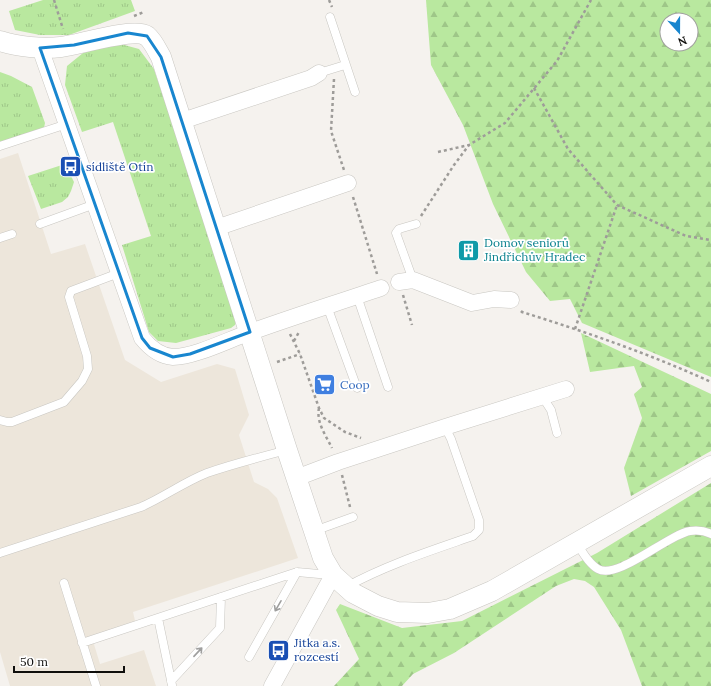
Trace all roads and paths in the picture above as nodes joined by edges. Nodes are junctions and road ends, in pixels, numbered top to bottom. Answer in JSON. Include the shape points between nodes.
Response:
{"nodes":[{"id":1,"x":54,"y":0,"type":"edge"},
{"id":2,"x":591,"y":0,"type":"edge"},
{"id":3,"x":330,"y":17,"type":"dead end"},
{"id":4,"x":64,"y":33,"type":"dead end"},
{"id":5,"x":0,"y":41,"type":"edge"},
{"id":6,"x":40,"y":48,"type":"junction"},
{"id":7,"x":345,"y":65,"type":"junction"},
{"id":8,"x":335,"y":68,"type":"junction"},
{"id":9,"x":319,"y":73,"type":"joint"},
{"id":10,"x":534,"y":88,"type":"junction"},
{"id":11,"x":355,"y":92,"type":"dead end"},
{"id":12,"x":186,"y":120,"type":"junction"},
{"id":13,"x":67,"y":124,"type":"junction"},
{"id":14,"x":469,"y":145,"type":"junction"},
{"id":15,"x":0,"y":146,"type":"edge"},
{"id":16,"x":438,"y":152,"type":"dead end"},
{"id":17,"x":348,"y":184,"type":"junction"},
{"id":18,"x":95,"y":204,"type":"junction"},
{"id":19,"x":617,"y":205,"type":"junction"},
{"id":20,"x":40,"y":224,"type":"dead end"},
{"id":21,"x":416,"y":224,"type":"joint"},
{"id":22,"x":216,"y":228,"type":"junction"},
{"id":23,"x":12,"y":234,"type":"dead end"},
{"id":24,"x":0,"y":238,"type":"edge"},
{"id":25,"x":711,"y":240,"type":"edge"},
{"id":26,"x":119,"y":273,"type":"junction"},
{"id":27,"x":406,"y":281,"type":"junction"},
{"id":28,"x":381,"y":288,"type":"joint"},
{"id":29,"x":358,"y":296,"type":"junction"},
{"id":30,"x":511,"y":300,"type":"joint"},
{"id":31,"x":327,"y":306,"type":"junction"},
{"id":32,"x":412,"y":325,"type":"dead end"},
{"id":33,"x":575,"y":329,"type":"junction"},
{"id":34,"x":250,"y":332,"type":"junction"},
{"id":35,"x":293,"y":342,"type":"dead end"},
{"id":36,"x":300,"y":354,"type":"junction"},
{"id":37,"x":272,"y":364,"type":"dead end"},
{"id":38,"x":711,"y":382,"type":"edge"},
{"id":39,"x":388,"y":387,"type":"dead end"},
{"id":40,"x":357,"y":388,"type":"dead end"},
{"id":41,"x":566,"y":389,"type":"dead end"},
{"id":42,"x":542,"y":396,"type":"junction"},
{"id":43,"x":319,"y":408,"type":"junction"},
{"id":44,"x":0,"y":420,"type":"edge"},
{"id":45,"x":445,"y":426,"type":"junction"},
{"id":46,"x":557,"y":433,"type":"dead end"},
{"id":47,"x":386,"y":446,"type":"junction"},
{"id":48,"x":287,"y":450,"type":"junction"},
{"id":49,"x":336,"y":456,"type":"junction"},
{"id":50,"x":711,"y":466,"type":"edge"},
{"id":51,"x":296,"y":478,"type":"junction"},
{"id":52,"x":353,"y":517,"type":"joint"},
{"id":53,"x":314,"y":531,"type":"junction"},
{"id":54,"x":711,"y":534,"type":"edge"},
{"id":55,"x":577,"y":543,"type":"junction"},
{"id":56,"x":0,"y":553,"type":"edge"},
{"id":57,"x":297,"y":572,"type":"junction"},
{"id":58,"x":340,"y":581,"type":"junction"},
{"id":59,"x":64,"y":584,"type":"dead end"},
{"id":60,"x":221,"y":597,"type":"junction"},
{"id":61,"x":158,"y":618,"type":"junction"},
{"id":62,"x":82,"y":643,"type":"junction"},
{"id":63,"x":249,"y":657,"type":"dead end"},
{"id":64,"x":172,"y":684,"type":"edge"},
{"id":65,"x":96,"y":686,"type":"edge"},
{"id":66,"x":272,"y":686,"type":"edge"}],
"edges":[{"from":1,"to":4,"type":"path"},
{"from":2,"to":10,"type":"path","via":[[557,61]]},
{"from":3,"to":7,"type":"lane"},
{"from":5,"to":6,"type":"street"},
{"from":6,"to":12,"type":"street","via":[[74,45],[128,33],[147,36],[161,57]]},
{"from":6,"to":13,"type":"street"},
{"from":7,"to":8,"type":"lane"},
{"from":7,"to":11,"type":"lane"},
{"from":8,"to":9,"type":"lane"},
{"from":8,"to":17,"type":"path","via":[[331,131]]},
{"from":9,"to":12,"type":"street","via":[[312,78]]},
{"from":10,"to":14,"type":"path","via":[[505,123]]},
{"from":10,"to":19,"type":"path","via":[[568,149]]},
{"from":12,"to":22,"type":"street"},
{"from":13,"to":15,"type":"lane"},
{"from":13,"to":18,"type":"street"},
{"from":14,"to":16,"type":"path"},
{"from":14,"to":21,"type":"path"},
{"from":17,"to":22,"type":"street"},
{"from":17,"to":28,"type":"path"},
{"from":18,"to":20,"type":"lane"},
{"from":18,"to":26,"type":"street"},
{"from":19,"to":25,"type":"path","via":[[686,236]]},
{"from":19,"to":33,"type":"path"},
{"from":21,"to":27,"type":"lane","via":[[399,229],[396,233]]},
{"from":22,"to":34,"type":"street"},
{"from":23,"to":24,"type":"lane"},
{"from":26,"to":34,"type":"street","via":[[142,338],[150,348],[162,354],[173,357],[190,354]]},
{"from":26,"to":44,"type":"lane","via":[[71,291],[69,297],[87,356],[88,369],[82,381],[64,402],[12,422]]},
{"from":27,"to":30,"type":"street","via":[[472,303],[494,299]]},
{"from":27,"to":32,"type":"path"},
{"from":28,"to":29,"type":"street"},
{"from":29,"to":31,"type":"street"},
{"from":29,"to":39,"type":"lane"},
{"from":30,"to":33,"type":"path","via":[[522,312]]},
{"from":31,"to":34,"type":"street"},
{"from":31,"to":40,"type":"lane"},
{"from":33,"to":38,"type":"path","via":[[655,358]]},
{"from":34,"to":48,"type":"street"},
{"from":35,"to":36,"type":"path"},
{"from":36,"to":37,"type":"path"},
{"from":36,"to":43,"type":"path"},
{"from":41,"to":42,"type":"street"},
{"from":42,"to":45,"type":"street"},
{"from":42,"to":46,"type":"lane","via":[[551,410]]},
{"from":43,"to":47,"type":"path","via":[[324,418],[345,432]]},
{"from":43,"to":49,"type":"path","via":[[322,428]]},
{"from":45,"to":47,"type":"street"},
{"from":45,"to":58,"type":"lane","via":[[479,520],[479,530],[472,536],[365,576]]},
{"from":47,"to":49,"type":"street"},
{"from":48,"to":51,"type":"street"},
{"from":48,"to":56,"type":"lane","via":[[206,474],[141,507]]},
{"from":49,"to":51,"type":"street"},
{"from":49,"to":52,"type":"path"},
{"from":50,"to":55,"type":"street"},
{"from":51,"to":53,"type":"street"},
{"from":52,"to":53,"type":"lane"},
{"from":53,"to":58,"type":"street","via":[[323,558]]},
{"from":54,"to":55,"type":"lane","via":[[690,531],[674,537],[623,567],[606,571],[594,566]]},
{"from":55,"to":58,"type":"street","via":[[492,591],[450,609],[428,613],[397,612],[378,606],[353,593]]},
{"from":57,"to":58,"type":"lane"},
{"from":57,"to":60,"type":"lane"},
{"from":57,"to":63,"type":"lane","one_way":true},
{"from":58,"to":66,"type":"street"},
{"from":59,"to":62,"type":"lane"},
{"from":60,"to":61,"type":"lane"},
{"from":64,"to":60,"type":"lane","one_way":true,"via":[[220,628]]},
{"from":61,"to":62,"type":"lane"},
{"from":61,"to":64,"type":"lane"},
{"from":62,"to":65,"type":"lane"}]}
